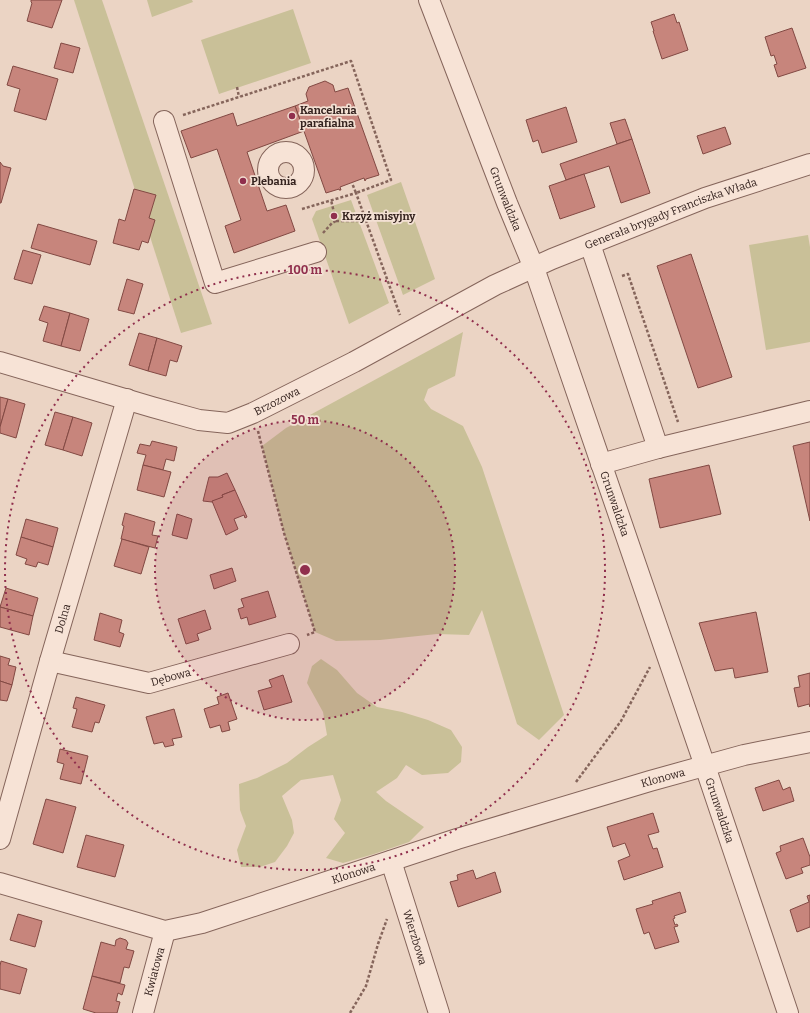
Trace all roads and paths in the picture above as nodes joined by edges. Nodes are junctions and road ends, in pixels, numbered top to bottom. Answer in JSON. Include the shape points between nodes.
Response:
{"nodes":[{"id":1,"x":429,"y":0,"type":"edge"},
{"id":2,"x":237,"y":88,"type":"dead end"},
{"id":3,"x":238,"y":97,"type":"junction"},
{"id":4,"x":164,"y":121,"type":"joint"},
{"id":5,"x":810,"y":164,"type":"edge"},
{"id":6,"x":352,"y":183,"type":"dead end"},
{"id":7,"x":356,"y":193,"type":"junction"},
{"id":8,"x":331,"y":200,"type":"junction"},
{"id":9,"x":302,"y":209,"type":"dead end"},
{"id":10,"x":365,"y":218,"type":"junction"},
{"id":11,"x":336,"y":220,"type":"junction"},
{"id":12,"x":316,"y":244,"type":"joint"},
{"id":13,"x":590,"y":244,"type":"junction"},
{"id":14,"x":534,"y":268,"type":"junction"},
{"id":15,"x":603,"y":282,"type":"junction"},
{"id":16,"x":406,"y":333,"type":"junction"},
{"id":17,"x":0,"y":362,"type":"edge"},
{"id":18,"x":127,"y":399,"type":"junction"},
{"id":19,"x":810,"y":411,"type":"edge"},
{"id":20,"x":253,"y":413,"type":"junction"},
{"id":21,"x":679,"y":424,"type":"dead end"},
{"id":22,"x":658,"y":448,"type":"junction"},
{"id":23,"x":601,"y":464,"type":"junction"},
{"id":24,"x":289,"y":644,"type":"joint"},
{"id":25,"x":666,"y":654,"type":"junction"},
{"id":26,"x":50,"y":660,"type":"junction"},
{"id":27,"x":810,"y":742,"type":"edge"},
{"id":28,"x":705,"y":766,"type":"junction"},
{"id":29,"x":566,"y":806,"type":"junction"},
{"id":30,"x":0,"y":839,"type":"edge"},
{"id":31,"x":391,"y":861,"type":"junction"},
{"id":32,"x":0,"y":883,"type":"edge"},
{"id":33,"x":404,"y":903,"type":"junction"},
{"id":34,"x":165,"y":930,"type":"junction"},
{"id":35,"x":143,"y":1013,"type":"edge"},
{"id":36,"x":350,"y":1013,"type":"edge"},
{"id":37,"x":439,"y":1013,"type":"edge"},
{"id":38,"x":788,"y":1013,"type":"edge"}],
"edges":[{"from":1,"to":14,"type":"street","name":"Grunwaldzka"},
{"from":2,"to":3,"type":"path"},
{"from":3,"to":4,"type":"path"},
{"from":3,"to":7,"type":"path","via":[[351,61],[391,180]]},
{"from":4,"to":12,"type":"street","via":[[215,283]]},
{"from":5,"to":13,"type":"street","name":"Generała brygady Franciszka Włada","via":[[705,198]]},
{"from":6,"to":7,"type":"path"},
{"from":7,"to":8,"type":"path"},
{"from":7,"to":10,"type":"path"},
{"from":8,"to":9,"type":"path"},
{"from":8,"to":11,"type":"path"},
{"from":10,"to":11,"type":"path","via":[[356,221]]},
{"from":10,"to":16,"type":"path"},
{"from":11,"to":12,"type":"path"},
{"from":13,"to":14,"type":"street","name":"Generała brygady Franciszka Włada"},
{"from":13,"to":15,"type":"street"},
{"from":14,"to":16,"type":"street","name":"Brzozowa","via":[[495,285]]},
{"from":14,"to":23,"type":"street","name":"Grunwaldzka"},
{"from":15,"to":21,"type":"path","via":[[628,274]]},
{"from":15,"to":22,"type":"street"},
{"from":16,"to":20,"type":"street","name":"Brzozowa"},
{"from":17,"to":18,"type":"street","name":"Brzozowa"},
{"from":18,"to":20,"type":"street","name":"Brzozowa","via":[[199,420],[228,423]]},
{"from":18,"to":26,"type":"street","name":"Dolna"},
{"from":19,"to":22,"type":"street"},
{"from":20,"to":24,"type":"path","via":[[284,533],[314,632]]},
{"from":22,"to":23,"type":"street"},
{"from":23,"to":25,"type":"street","name":"Grunwaldzka"},
{"from":24,"to":26,"type":"street","name":"Dębowa","via":[[149,683]]},
{"from":25,"to":28,"type":"street","name":"Grunwaldzka"},
{"from":25,"to":29,"type":"path","via":[[655,658],[620,721],[564,797]]},
{"from":26,"to":30,"type":"street","name":"Dolna"},
{"from":27,"to":28,"type":"street","name":"Klonowa","via":[[744,755]]},
{"from":28,"to":29,"type":"street","name":"Klonowa"},
{"from":28,"to":38,"type":"street","name":"Grunwaldzka"},
{"from":29,"to":31,"type":"street","name":"Klonowa"},
{"from":31,"to":33,"type":"street","name":"Wierzbowa"},
{"from":31,"to":34,"type":"street","name":"Klonowa","via":[[202,923]]},
{"from":32,"to":34,"type":"street","name":"Klonowa"},
{"from":33,"to":36,"type":"path","via":[[390,911],[366,986]]},
{"from":33,"to":37,"type":"street","name":"Wierzbowa"},
{"from":34,"to":35,"type":"street","name":"Kwiatowa"}]}
